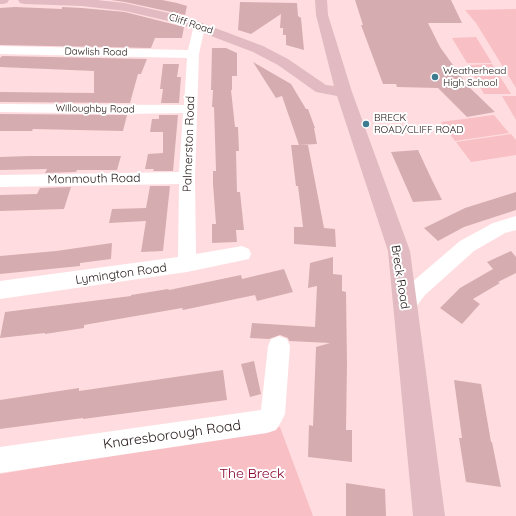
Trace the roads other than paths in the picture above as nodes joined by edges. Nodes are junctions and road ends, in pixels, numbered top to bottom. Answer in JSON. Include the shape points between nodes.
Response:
{"nodes":[{"id":1,"x":24,"y":0,"type":"edge"},
{"id":2,"x":321,"y":0,"type":"edge"},
{"id":3,"x":202,"y":27,"type":"junction"},
{"id":4,"x":0,"y":50,"type":"edge"},
{"id":5,"x":193,"y":54,"type":"junction"},
{"id":6,"x":344,"y":92,"type":"junction"},
{"id":7,"x":0,"y":108,"type":"edge"},
{"id":8,"x":190,"y":109,"type":"junction"},
{"id":9,"x":187,"y":178,"type":"junction"},
{"id":10,"x":0,"y":181,"type":"edge"},
{"id":11,"x":516,"y":223,"type":"edge"},
{"id":12,"x":242,"y":254,"type":"dead end"},
{"id":13,"x":187,"y":264,"type":"junction"},
{"id":14,"x":0,"y":290,"type":"edge"},
{"id":15,"x":405,"y":306,"type":"junction"},
{"id":16,"x":279,"y":346,"type":"dead end"},
{"id":17,"x":0,"y":460,"type":"edge"},
{"id":18,"x":429,"y":516,"type":"edge"}],
"edges":[{"from":1,"to":3,"type":"main road","name":"Cliff Road","via":[[82,2],[125,7]]},
{"from":2,"to":6,"type":"main road","name":"Breck Road","via":[[322,15]]},
{"from":3,"to":5,"type":"street","name":"Palmerston Road","via":[[199,29]]},
{"from":3,"to":6,"type":"main road","name":"Cliff Road","via":[[270,56],[322,89]]},
{"from":4,"to":5,"type":"street","name":"Dawlish Road"},
{"from":5,"to":8,"type":"street","name":"Palmerston Road"},
{"from":6,"to":15,"type":"main road","name":"Breck Road","via":[[399,251]]},
{"from":7,"to":8,"type":"street","name":"Willoughby Road"},
{"from":8,"to":9,"type":"street","name":"Palmerston Road"},
{"from":9,"to":10,"type":"street","name":"Monmouth Road"},
{"from":9,"to":13,"type":"street","name":"Palmerston Road"},
{"from":11,"to":15,"type":"street","via":[[499,228],[467,246],[418,289]]},
{"from":12,"to":13,"type":"street","name":"Lymington Road"},
{"from":13,"to":14,"type":"street","name":"Lymington Road"},
{"from":15,"to":18,"type":"main road","name":"Breck Road"},
{"from":16,"to":17,"type":"street","name":"Knaresborough Road","via":[[273,414],[267,421]]}]}
